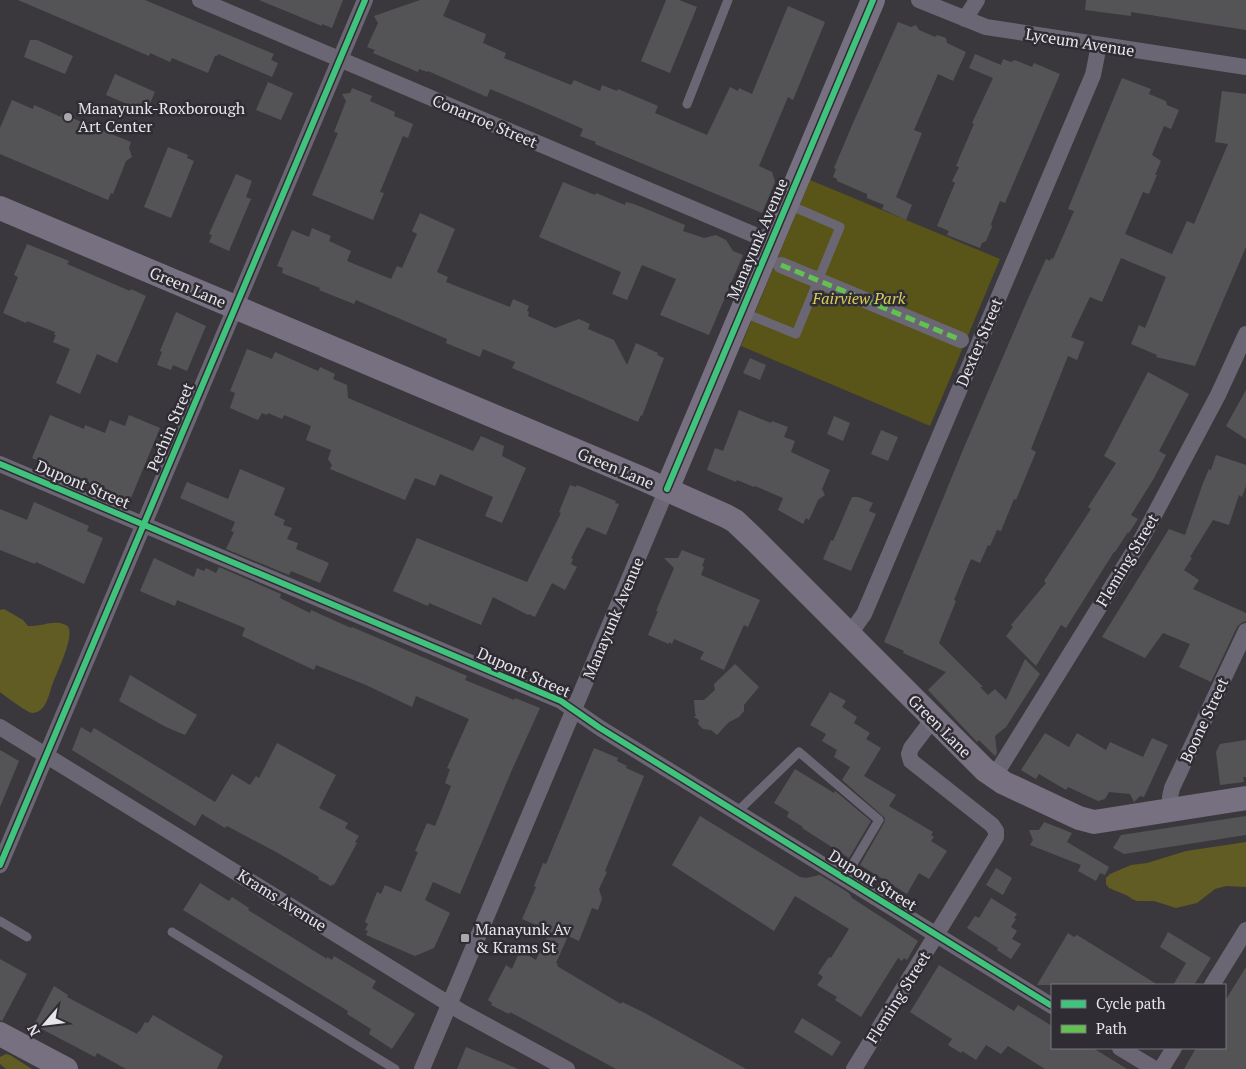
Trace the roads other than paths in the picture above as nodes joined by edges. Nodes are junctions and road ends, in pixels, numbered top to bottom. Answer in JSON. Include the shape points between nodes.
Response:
{"nodes":[{"id":1,"x":200,"y":0,"type":"edge"},
{"id":2,"x":365,"y":0,"type":"edge"},
{"id":3,"x":728,"y":0,"type":"edge"},
{"id":4,"x":873,"y":0,"type":"edge"},
{"id":5,"x":919,"y":0,"type":"edge"},
{"id":6,"x":977,"y":0,"type":"edge"},
{"id":7,"x":965,"y":19,"type":"junction"},
{"id":8,"x":1099,"y":45,"type":"junction"},
{"id":9,"x":340,"y":59,"type":"junction"},
{"id":10,"x":1246,"y":67,"type":"edge"},
{"id":11,"x":686,"y":104,"type":"dead end"},
{"id":12,"x":787,"y":204,"type":"junction"},
{"id":13,"x":0,"y":208,"type":"edge"},
{"id":14,"x":770,"y":242,"type":"junction"},
{"id":15,"x":781,"y":265,"type":"dead end"},
{"id":16,"x":818,"y":280,"type":"junction"},
{"id":17,"x":235,"y":307,"type":"junction"},
{"id":18,"x":741,"y":311,"type":"junction"},
{"id":19,"x":1246,"y":334,"type":"edge"},
{"id":20,"x":961,"y":340,"type":"dead end"},
{"id":21,"x":0,"y":464,"type":"edge"},
{"id":22,"x":667,"y":489,"type":"junction"},
{"id":23,"x":144,"y":525,"type":"junction"},
{"id":24,"x":1246,"y":631,"type":"edge"},
{"id":25,"x":850,"y":635,"type":"junction"},
{"id":26,"x":574,"y":710,"type":"junction"},
{"id":27,"x":933,"y":719,"type":"junction"},
{"id":28,"x":0,"y":727,"type":"edge"},
{"id":29,"x":47,"y":755,"type":"junction"},
{"id":30,"x":994,"y":777,"type":"junction"},
{"id":31,"x":1246,"y":798,"type":"edge"},
{"id":32,"x":1172,"y":810,"type":"junction"},
{"id":33,"x":737,"y":812,"type":"junction"},
{"id":34,"x":0,"y":865,"type":"edge"},
{"id":35,"x":844,"y":879,"type":"junction"},
{"id":36,"x":0,"y":921,"type":"edge"},
{"id":37,"x":1246,"y":930,"type":"edge"},
{"id":38,"x":172,"y":932,"type":"dead end"},
{"id":39,"x":936,"y":935,"type":"junction"},
{"id":40,"x":27,"y":937,"type":"dead end"},
{"id":41,"x":1213,"y":984,"type":"edge"},
{"id":42,"x":450,"y":1004,"type":"junction"},
{"id":43,"x":1051,"y":1005,"type":"edge"},
{"id":44,"x":0,"y":1034,"type":"edge"},
{"id":45,"x":1122,"y":1049,"type":"edge"},
{"id":46,"x":1173,"y":1049,"type":"edge"},
{"id":47,"x":560,"y":1067,"type":"edge"},
{"id":48,"x":66,"y":1069,"type":"edge"},
{"id":49,"x":395,"y":1069,"type":"edge"},
{"id":50,"x":422,"y":1069,"type":"edge"},
{"id":51,"x":854,"y":1069,"type":"edge"},
{"id":52,"x":1155,"y":1069,"type":"edge"},
{"id":53,"x":1161,"y":1069,"type":"edge"}],
"edges":[{"from":1,"to":9,"type":"street","name":"Conarroe Street"},
{"from":2,"to":9,"type":"street","name":"Pechin Street"},
{"from":3,"to":11,"type":"lane"},
{"from":4,"to":12,"type":"main road","name":"Manayunk Avenue"},
{"from":5,"to":7,"type":"street","name":"Lyceum Avenue"},
{"from":6,"to":7,"type":"street"},
{"from":7,"to":8,"type":"street","name":"Lyceum Avenue","via":[[998,30]]},
{"from":8,"to":10,"type":"street","name":"Lyceum Avenue"},
{"from":8,"to":25,"type":"street","name":"Dexter Street","via":[[1093,75],[864,614]]},
{"from":9,"to":14,"type":"street","name":"Conarroe Street"},
{"from":9,"to":17,"type":"street","name":"Pechin Street"},
{"from":12,"to":14,"type":"main road","name":"Manayunk Avenue"},
{"from":12,"to":16,"type":"lane","via":[[840,227]]},
{"from":13,"to":17,"type":"main road","name":"Green Lane"},
{"from":14,"to":18,"type":"main road","name":"Manayunk Avenue"},
{"from":15,"to":16,"type":"street"},
{"from":16,"to":18,"type":"lane","via":[[796,334]]},
{"from":16,"to":20,"type":"street"},
{"from":17,"to":22,"type":"main road","name":"Green Lane"},
{"from":17,"to":23,"type":"street","name":"Pechin Street"},
{"from":18,"to":22,"type":"main road","name":"Manayunk Avenue"},
{"from":19,"to":30,"type":"street","name":"Fleming Street","via":[[1218,396],[1146,530]]},
{"from":21,"to":23,"type":"street","name":"Dupont Street"},
{"from":22,"to":25,"type":"main road","name":"Green Lane","via":[[735,521]]},
{"from":22,"to":26,"type":"street","name":"Manayunk Avenue"},
{"from":23,"to":26,"type":"street","name":"Dupont Street","via":[[547,694]]},
{"from":23,"to":29,"type":"street","name":"Pechin Street"},
{"from":24,"to":32,"type":"street","name":"Boone Street","via":[[1172,788]]},
{"from":25,"to":27,"type":"main road","name":"Green Lane"},
{"from":26,"to":33,"type":"street","name":"Dupont Street"},
{"from":26,"to":42,"type":"street","name":"Manayunk Avenue"},
{"from":27,"to":30,"type":"main road","name":"Green Lane"},
{"from":27,"to":39,"type":"street","name":"Fleming Street","via":[[911,748],[911,761],[996,831],[996,837]]},
{"from":28,"to":29,"type":"street","name":"Krams Avenue"},
{"from":29,"to":34,"type":"street","name":"Pechin Street"},
{"from":29,"to":42,"type":"street","name":"Krams Avenue"},
{"from":30,"to":32,"type":"main road","name":"Green Lane","via":[[1079,818],[1094,822]]},
{"from":31,"to":32,"type":"main road","name":"Green Lane"},
{"from":33,"to":35,"type":"street","name":"Dupont Street"},
{"from":33,"to":35,"type":"lane","via":[[799,752],[879,820]]},
{"from":35,"to":39,"type":"street","name":"Dupont Street"},
{"from":36,"to":40,"type":"lane"},
{"from":37,"to":41,"type":"street"},
{"from":38,"to":49,"type":"lane"},
{"from":39,"to":43,"type":"street","name":"Dupont Street"},
{"from":39,"to":51,"type":"street","name":"Fleming Street"},
{"from":42,"to":47,"type":"street","name":"Krams Avenue"},
{"from":42,"to":50,"type":"street","name":"Manayunk Avenue"},
{"from":44,"to":48,"type":"main road"},
{"from":45,"to":52,"type":"street"},
{"from":46,"to":53,"type":"street"}]}
